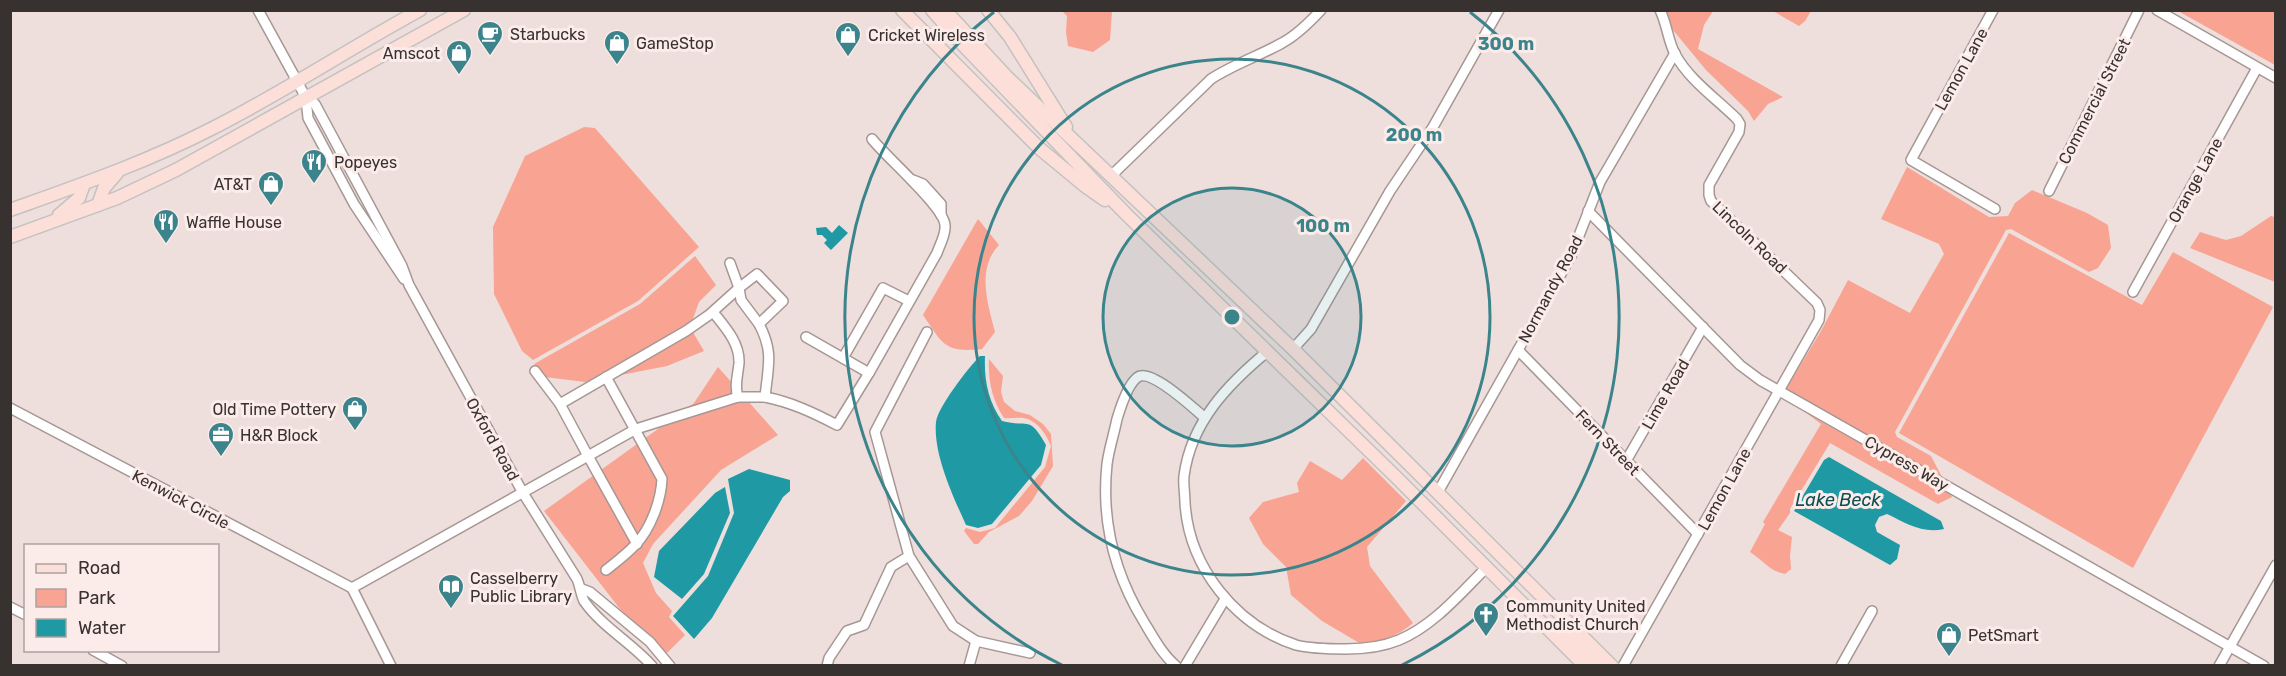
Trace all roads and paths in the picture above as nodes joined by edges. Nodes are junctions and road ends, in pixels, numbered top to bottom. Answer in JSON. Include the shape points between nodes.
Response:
{"nodes":[{"id":1,"x":258,"y":10,"type":"edge"},
{"id":2,"x":420,"y":10,"type":"edge"},
{"id":3,"x":464,"y":10,"type":"edge"},
{"id":4,"x":902,"y":10,"type":"edge"},
{"id":5,"x":932,"y":10,"type":"edge"},
{"id":6,"x":945,"y":10,"type":"edge"},
{"id":7,"x":988,"y":10,"type":"edge"},
{"id":8,"x":1321,"y":10,"type":"edge"},
{"id":9,"x":1499,"y":10,"type":"edge"},
{"id":10,"x":1660,"y":10,"type":"edge"},
{"id":11,"x":1993,"y":10,"type":"edge"},
{"id":12,"x":2139,"y":10,"type":"edge"},
{"id":13,"x":2157,"y":10,"type":"edge"},
{"id":14,"x":1675,"y":53,"type":"junction"},
{"id":15,"x":2257,"y":68,"type":"junction"},
{"id":16,"x":2276,"y":78,"type":"edge"},
{"id":17,"x":297,"y":81,"type":"junction"},
{"id":18,"x":306,"y":98,"type":"junction"},
{"id":19,"x":872,"y":139,"type":"dead end"},
{"id":20,"x":1074,"y":141,"type":"junction"},
{"id":21,"x":118,"y":172,"type":"junction"},
{"id":22,"x":1111,"y":176,"type":"junction"},
{"id":23,"x":84,"y":184,"type":"junction"},
{"id":24,"x":2049,"y":190,"type":"dead end"},
{"id":25,"x":98,"y":205,"type":"junction"},
{"id":26,"x":1995,"y":209,"type":"dead end"},
{"id":27,"x":10,"y":210,"type":"edge"},
{"id":28,"x":1588,"y":211,"type":"junction"},
{"id":29,"x":1126,"y":214,"type":"junction"},
{"id":30,"x":49,"y":223,"type":"junction"},
{"id":31,"x":10,"y":237,"type":"edge"},
{"id":32,"x":730,"y":263,"type":"dead end"},
{"id":33,"x":739,"y":288,"type":"junction"},
{"id":34,"x":2133,"y":292,"type":"dead end"},
{"id":35,"x":909,"y":301,"type":"junction"},
{"id":36,"x":1820,"y":310,"type":"joint"},
{"id":37,"x":713,"y":312,"type":"junction"},
{"id":38,"x":759,"y":324,"type":"junction"},
{"id":39,"x":1703,"y":327,"type":"junction"},
{"id":40,"x":927,"y":332,"type":"dead end"},
{"id":41,"x":1251,"y":335,"type":"junction"},
{"id":42,"x":806,"y":337,"type":"dead end"},
{"id":43,"x":1293,"y":349,"type":"junction"},
{"id":44,"x":1518,"y":350,"type":"junction"},
{"id":45,"x":1268,"y":351,"type":"junction"},
{"id":46,"x":843,"y":358,"type":"junction"},
{"id":47,"x":535,"y":371,"type":"dead end"},
{"id":48,"x":869,"y":373,"type":"junction"},
{"id":49,"x":606,"y":376,"type":"junction"},
{"id":50,"x":1779,"y":390,"type":"junction"},
{"id":51,"x":738,"y":397,"type":"junction"},
{"id":52,"x":765,"y":397,"type":"junction"},
{"id":53,"x":560,"y":404,"type":"junction"},
{"id":54,"x":10,"y":408,"type":"edge"},
{"id":55,"x":1204,"y":417,"type":"junction"},
{"id":56,"x":636,"y":429,"type":"junction"},
{"id":57,"x":588,"y":456,"type":"junction"},
{"id":58,"x":1626,"y":461,"type":"junction"},
{"id":59,"x":1395,"y":476,"type":"junction"},
{"id":60,"x":1438,"y":492,"type":"junction"},
{"id":61,"x":523,"y":493,"type":"junction"},
{"id":62,"x":1698,"y":534,"type":"junction"},
{"id":63,"x":637,"y":544,"type":"junction"},
{"id":64,"x":909,"y":556,"type":"junction"},
{"id":65,"x":2276,"y":565,"type":"edge"},
{"id":66,"x":1486,"y":568,"type":"junction"},
{"id":67,"x":606,"y":570,"type":"dead end"},
{"id":68,"x":1523,"y":577,"type":"junction"},
{"id":69,"x":352,"y":588,"type":"junction"},
{"id":70,"x":582,"y":590,"type":"junction"},
{"id":71,"x":1225,"y":599,"type":"junction"},
{"id":72,"x":10,"y":607,"type":"edge"},
{"id":73,"x":1872,"y":611,"type":"dead end"},
{"id":74,"x":24,"y":614,"type":"edge"},
{"id":75,"x":1542,"y":623,"type":"junction"},
{"id":76,"x":976,"y":641,"type":"junction"},
{"id":77,"x":2230,"y":646,"type":"junction"},
{"id":78,"x":95,"y":652,"type":"edge"},
{"id":79,"x":1030,"y":653,"type":"dead end"},
{"id":80,"x":122,"y":666,"type":"edge"},
{"id":81,"x":391,"y":666,"type":"edge"},
{"id":82,"x":652,"y":666,"type":"edge"},
{"id":83,"x":670,"y":666,"type":"edge"},
{"id":84,"x":827,"y":666,"type":"edge"},
{"id":85,"x":969,"y":666,"type":"edge"},
{"id":86,"x":1176,"y":666,"type":"edge"},
{"id":87,"x":1185,"y":666,"type":"edge"},
{"id":88,"x":1585,"y":666,"type":"edge"},
{"id":89,"x":1599,"y":666,"type":"edge"},
{"id":90,"x":1612,"y":666,"type":"edge"},
{"id":91,"x":1623,"y":666,"type":"edge"},
{"id":92,"x":1841,"y":666,"type":"edge"},
{"id":93,"x":2219,"y":666,"type":"edge"},
{"id":94,"x":2264,"y":666,"type":"edge"}],
"edges":[{"from":1,"to":17,"type":"street","name":"Oxford Road"},
{"from":2,"to":17,"type":"main road"},
{"from":3,"to":18,"type":"main road"},
{"from":4,"to":29,"type":"main road","via":[[1039,148]]},
{"from":5,"to":29,"type":"main road"},
{"from":6,"to":20,"type":"main road"},
{"from":7,"to":20,"type":"main road","via":[[1010,37]]},
{"from":8,"to":22,"type":"street","via":[[1282,43],[1211,79]]},
{"from":9,"to":43,"type":"street","via":[[1311,329]]},
{"from":10,"to":14,"type":"street"},
{"from":11,"to":26,"type":"street","name":"Lemon Lane","via":[[1911,160]]},
{"from":12,"to":24,"type":"street","name":"Commercial Street"},
{"from":13,"to":15,"type":"street"},
{"from":14,"to":28,"type":"street","name":"Normandy Road"},
{"from":14,"to":36,"type":"street","name":"Lincoln Road","via":[[1686,70],[1740,124],[1709,185],[1711,201]]},
{"from":15,"to":16,"type":"street"},
{"from":15,"to":34,"type":"street","name":"Orange Lane"},
{"from":17,"to":18,"type":"street","name":"Oxford Road"},
{"from":17,"to":21,"type":"main road","via":[[215,127]]},
{"from":18,"to":25,"type":"main road","via":[[176,170]]},
{"from":18,"to":61,"type":"street","name":"Oxford Road","via":[[308,118],[354,204],[409,285]]},
{"from":19,"to":35,"type":"street","via":[[911,179],[914,193],[921,200],[930,198],[941,204],[944,236]]},
{"from":20,"to":22,"type":"main road"},
{"from":21,"to":23,"type":"main road"},
{"from":21,"to":25,"type":"main road","via":[[104,188]]},
{"from":22,"to":43,"type":"main road"},
{"from":23,"to":27,"type":"main road"},
{"from":23,"to":30,"type":"main road","via":[[79,198]]},
{"from":25,"to":30,"type":"main road"},
{"from":28,"to":39,"type":"street","name":"Cypress Way"},
{"from":28,"to":44,"type":"street","name":"Normandy Road","via":[[1571,256]]},
{"from":29,"to":41,"type":"main road"},
{"from":30,"to":31,"type":"main road"},
{"from":32,"to":33,"type":"street"},
{"from":33,"to":37,"type":"street"},
{"from":33,"to":38,"type":"street","via":[[741,300]]},
{"from":33,"to":38,"type":"street","via":[[757,274],[783,301]]},
{"from":35,"to":46,"type":"street","via":[[884,288]]},
{"from":35,"to":48,"type":"street"},
{"from":36,"to":50,"type":"street","name":"Lemon Lane","via":[[1819,320]]},
{"from":37,"to":49,"type":"street"},
{"from":37,"to":51,"type":"street","via":[[739,352]]},
{"from":38,"to":52,"type":"street","via":[[770,353]]},
{"from":39,"to":50,"type":"street","name":"Cypress Way","via":[[1740,365]]},
{"from":39,"to":58,"type":"street","name":"Lime Road"},
{"from":40,"to":64,"type":"street","via":[[876,432]]},
{"from":41,"to":43,"type":"main road","via":[[1276,347]]},
{"from":41,"to":45,"type":"main road"},
{"from":42,"to":46,"type":"street"},
{"from":43,"to":60,"type":"main road"},
{"from":44,"to":58,"type":"street","name":"Fern Street"},
{"from":44,"to":60,"type":"street","name":"Normandy Road"},
{"from":45,"to":55,"type":"street","via":[[1226,389]]},
{"from":45,"to":59,"type":"main road"},
{"from":46,"to":48,"type":"street"},
{"from":47,"to":53,"type":"street"},
{"from":48,"to":52,"type":"street","via":[[837,425],[787,401]]},
{"from":49,"to":53,"type":"street"},
{"from":49,"to":56,"type":"street"},
{"from":50,"to":62,"type":"street","name":"Lemon Lane"},
{"from":50,"to":77,"type":"street","name":"Cypress Way"},
{"from":51,"to":52,"type":"street"},
{"from":51,"to":56,"type":"street"},
{"from":53,"to":57,"type":"street"},
{"from":54,"to":69,"type":"street","name":"Kenwick Circle"},
{"from":55,"to":71,"type":"street","via":[[1184,477],[1186,513],[1192,542]]},
{"from":55,"to":86,"type":"street","via":[[1152,376],[1140,376],[1132,381],[1120,410],[1107,462],[1105,504],[1117,567],[1138,612]]},
{"from":56,"to":57,"type":"street"},
{"from":56,"to":63,"type":"street","via":[[663,479],[662,492]]},
{"from":57,"to":61,"type":"street"},
{"from":57,"to":63,"type":"street"},
{"from":58,"to":62,"type":"street","name":"Fern Street"},
{"from":59,"to":60,"type":"main road"},
{"from":59,"to":66,"type":"main road"},
{"from":60,"to":68,"type":"main road"},
{"from":61,"to":69,"type":"street"},
{"from":61,"to":70,"type":"street","name":"Oxford Road"},
{"from":62,"to":91,"type":"street","name":"Lemon Lane"},
{"from":63,"to":67,"type":"street"},
{"from":64,"to":76,"type":"street","via":[[953,626]]},
{"from":64,"to":84,"type":"street","via":[[891,567],[864,625],[848,631]]},
{"from":65,"to":77,"type":"street"},
{"from":66,"to":68,"type":"main road"},
{"from":66,"to":71,"type":"street","via":[[1423,627],[1391,643],[1362,648],[1296,645],[1247,618]]},
{"from":66,"to":75,"type":"main road"},
{"from":68,"to":90,"type":"main road"},
{"from":69,"to":81,"type":"street"},
{"from":70,"to":82,"type":"street","name":"Oxford Road","via":[[583,599]]},
{"from":70,"to":83,"type":"street","name":"Oxford Road","via":[[590,592],[650,642]]},
{"from":71,"to":87,"type":"street"},
{"from":72,"to":74,"type":"street"},
{"from":73,"to":92,"type":"street"},
{"from":75,"to":88,"type":"main road"},
{"from":75,"to":89,"type":"main road","via":[[1569,637]]},
{"from":76,"to":79,"type":"street"},
{"from":76,"to":85,"type":"street"},
{"from":77,"to":93,"type":"street"},
{"from":77,"to":94,"type":"street","name":"Cypress Way"},
{"from":78,"to":80,"type":"street"}]}
